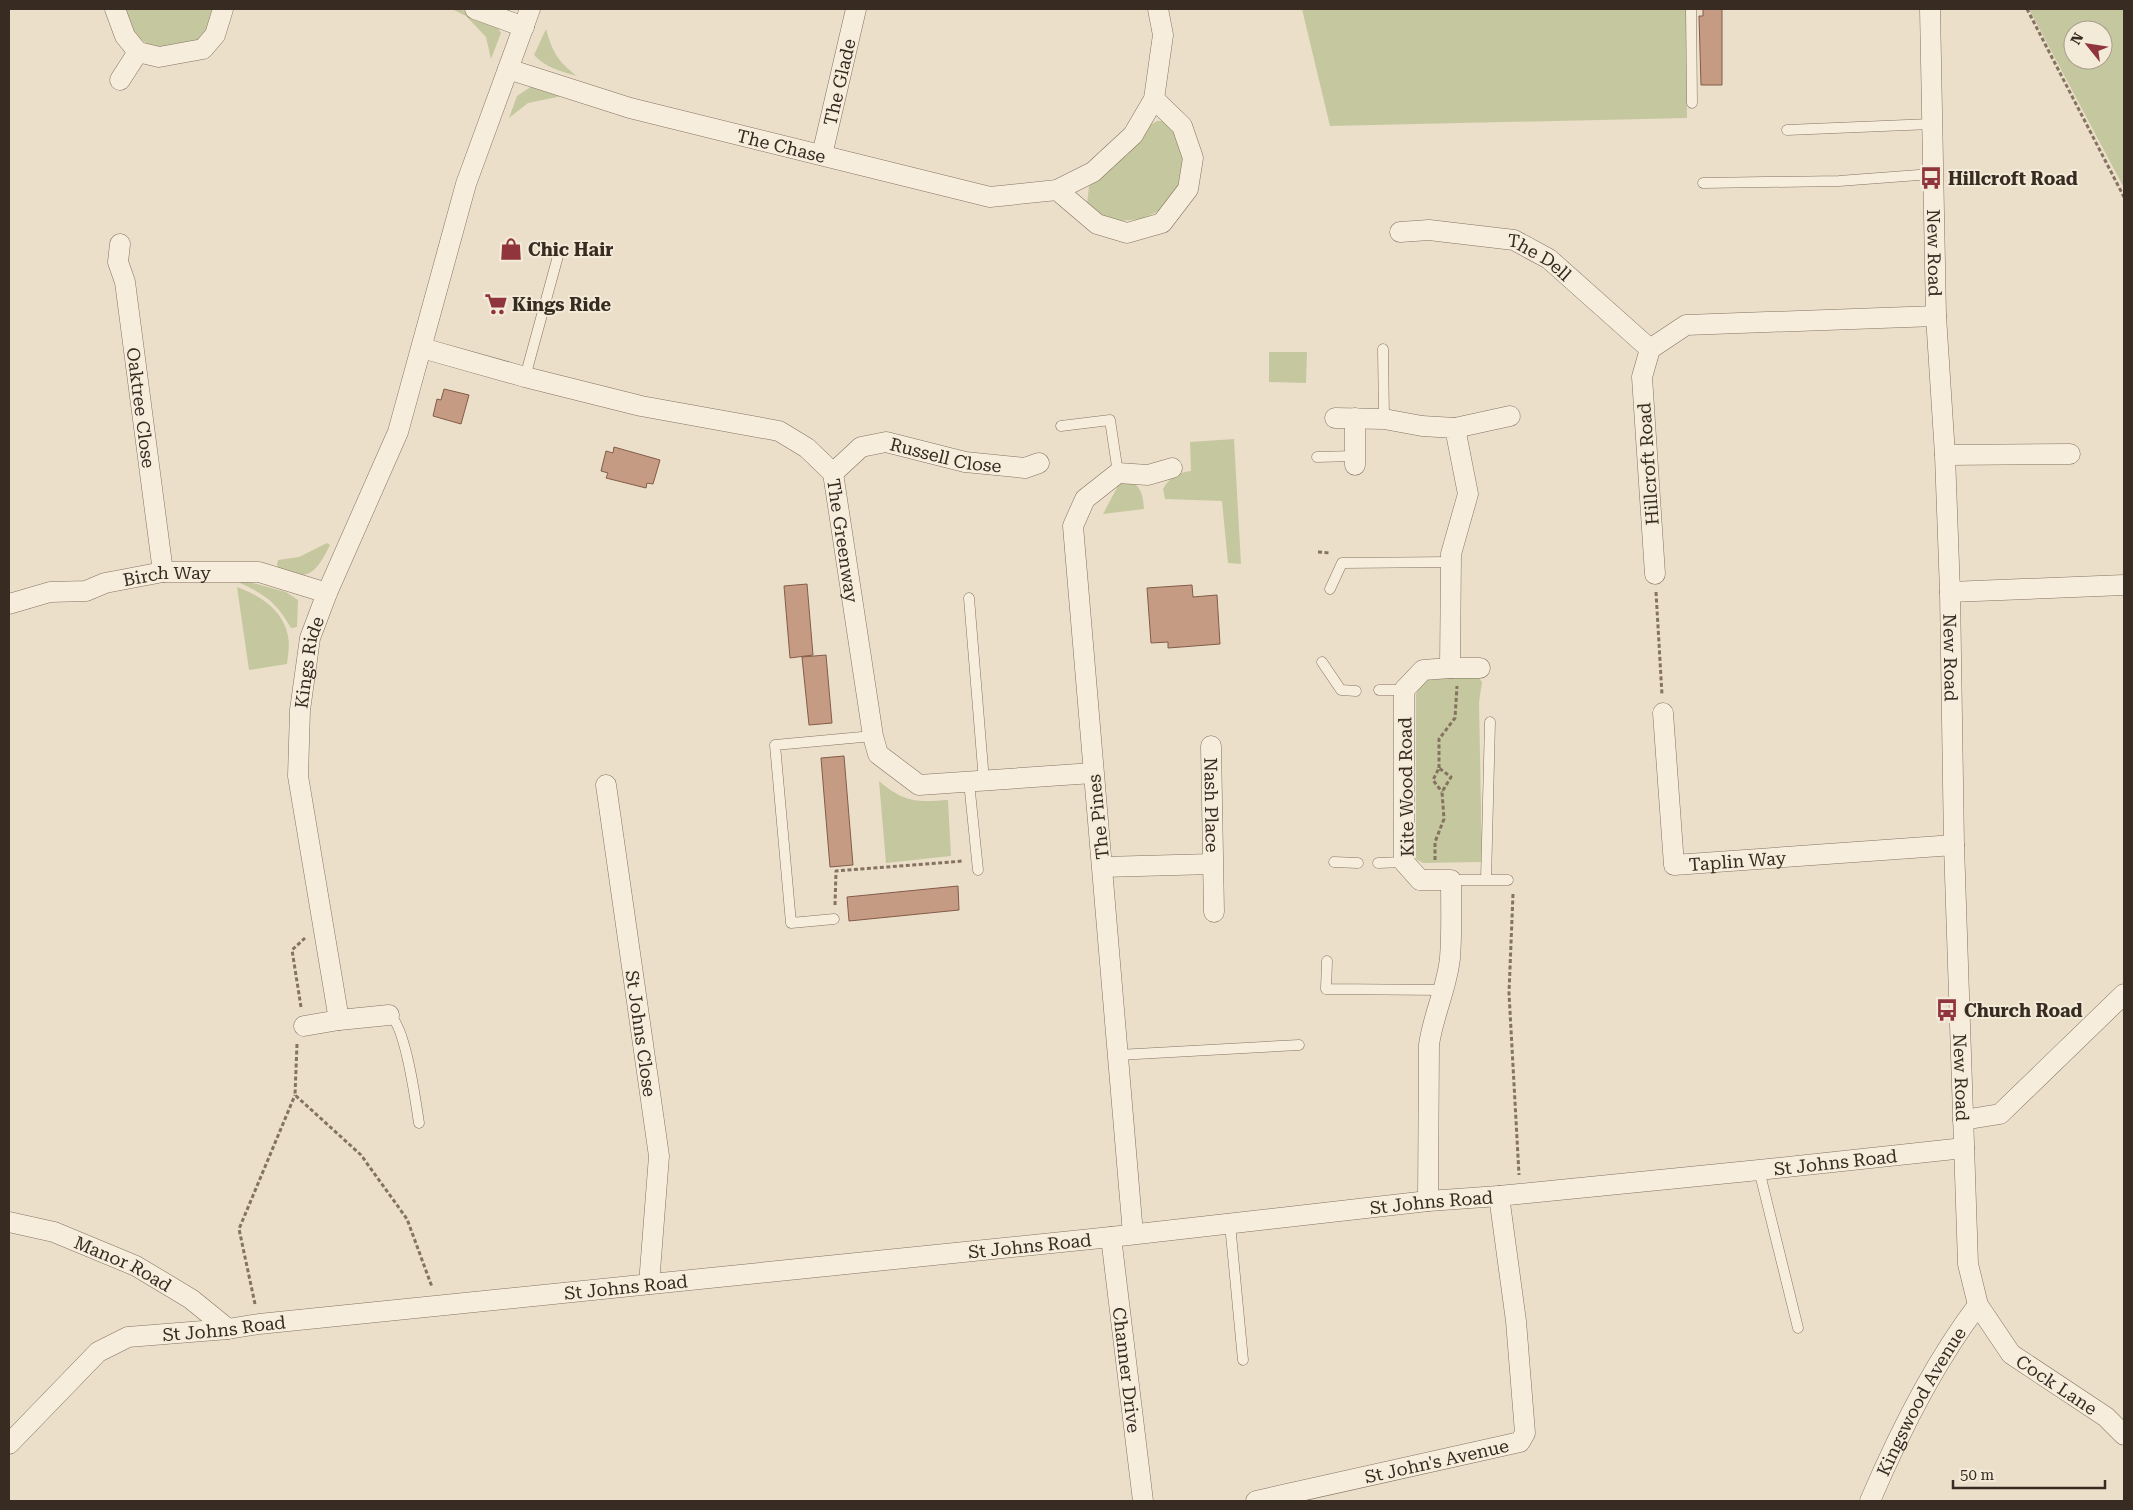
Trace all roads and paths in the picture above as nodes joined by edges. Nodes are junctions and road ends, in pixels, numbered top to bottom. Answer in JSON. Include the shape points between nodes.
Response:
{"nodes":[{"id":1,"x":115,"y":9,"type":"edge"},
{"id":2,"x":223,"y":9,"type":"edge"},
{"id":3,"x":475,"y":9,"type":"edge"},
{"id":4,"x":856,"y":9,"type":"edge"},
{"id":5,"x":1158,"y":9,"type":"edge"},
{"id":6,"x":1691,"y":9,"type":"edge"},
{"id":7,"x":1930,"y":9,"type":"edge"},
{"id":8,"x":2027,"y":9,"type":"edge"},
{"id":9,"x":527,"y":18,"type":"edge"},
{"id":10,"x":138,"y":52,"type":"junction"},
{"id":11,"x":508,"y":69,"type":"junction"},
{"id":12,"x":120,"y":80,"type":"dead end"},
{"id":13,"x":1154,"y":99,"type":"junction"},
{"id":14,"x":1692,"y":102,"type":"dead end"},
{"id":15,"x":1931,"y":124,"type":"junction"},
{"id":16,"x":1788,"y":130,"type":"dead end"},
{"id":17,"x":822,"y":155,"type":"junction"},
{"id":18,"x":1932,"y":174,"type":"junction"},
{"id":19,"x":1703,"y":183,"type":"dead end"},
{"id":20,"x":1057,"y":190,"type":"junction"},
{"id":21,"x":2124,"y":197,"type":"edge"},
{"id":22,"x":1400,"y":232,"type":"dead end"},
{"id":23,"x":120,"y":244,"type":"dead end"},
{"id":24,"x":558,"y":256,"type":"dead end"},
{"id":25,"x":1936,"y":316,"type":"junction"},
{"id":26,"x":422,"y":348,"type":"junction"},
{"id":27,"x":1383,"y":349,"type":"dead end"},
{"id":28,"x":1650,"y":349,"type":"junction"},
{"id":29,"x":525,"y":377,"type":"junction"},
{"id":30,"x":1510,"y":416,"type":"dead end"},
{"id":31,"x":1335,"y":418,"type":"dead end"},
{"id":32,"x":1355,"y":418,"type":"junction"},
{"id":33,"x":1384,"y":419,"type":"junction"},
{"id":34,"x":1061,"y":426,"type":"dead end"},
{"id":35,"x":1455,"y":428,"type":"junction"},
{"id":36,"x":2070,"y":454,"type":"dead end"},
{"id":37,"x":1945,"y":455,"type":"junction"},
{"id":38,"x":1317,"y":457,"type":"dead end"},
{"id":39,"x":1355,"y":461,"type":"joint"},
{"id":40,"x":1039,"y":463,"type":"dead end"},
{"id":41,"x":1172,"y":468,"type":"dead end"},
{"id":42,"x":833,"y":473,"type":"junction"},
{"id":43,"x":1118,"y":473,"type":"junction"},
{"id":44,"x":1451,"y":562,"type":"junction"},
{"id":45,"x":163,"y":572,"type":"junction"},
{"id":46,"x":1655,"y":574,"type":"joint"},
{"id":47,"x":2124,"y":585,"type":"edge"},
{"id":48,"x":1330,"y":589,"type":"dead end"},
{"id":49,"x":1950,"y":592,"type":"junction"},
{"id":50,"x":328,"y":593,"type":"junction"},
{"id":51,"x":970,"y":598,"type":"dead end"},
{"id":52,"x":9,"y":604,"type":"edge"},
{"id":53,"x":1322,"y":662,"type":"dead end"},
{"id":54,"x":1450,"y":668,"type":"junction"},
{"id":55,"x":1480,"y":668,"type":"dead end"},
{"id":56,"x":1378,"y":690,"type":"dead end"},
{"id":57,"x":1404,"y":690,"type":"junction"},
{"id":58,"x":1356,"y":691,"type":"dead end"},
{"id":59,"x":1663,"y":713,"type":"joint"},
{"id":60,"x":1490,"y":722,"type":"dead end"},
{"id":61,"x":873,"y":736,"type":"junction"},
{"id":62,"x":1211,"y":746,"type":"dead end"},
{"id":63,"x":1439,"y":768,"type":"junction"},
{"id":64,"x":1093,"y":773,"type":"junction"},
{"id":65,"x":976,"y":782,"type":"junction"},
{"id":66,"x":606,"y":785,"type":"dead end"},
{"id":67,"x":1442,"y":792,"type":"junction"},
{"id":68,"x":1954,"y":845,"type":"junction"},
{"id":69,"x":976,"y":860,"type":"junction"},
{"id":70,"x":1334,"y":862,"type":"dead end"},
{"id":71,"x":1404,"y":862,"type":"junction"},
{"id":72,"x":1358,"y":863,"type":"dead end"},
{"id":73,"x":1378,"y":863,"type":"dead end"},
{"id":74,"x":1212,"y":864,"type":"junction"},
{"id":75,"x":1103,"y":867,"type":"junction"},
{"id":76,"x":978,"y":870,"type":"dead end"},
{"id":77,"x":1443,"y":880,"type":"junction"},
{"id":78,"x":1486,"y":880,"type":"junction"},
{"id":79,"x":1508,"y":880,"type":"joint"},
{"id":80,"x":1214,"y":912,"type":"dead end"},
{"id":81,"x":834,"y":919,"type":"joint"},
{"id":82,"x":309,"y":935,"type":"dead end"},
{"id":83,"x":1327,"y":961,"type":"dead end"},
{"id":84,"x":1443,"y":990,"type":"junction"},
{"id":85,"x":2124,"y":994,"type":"edge"},
{"id":86,"x":389,"y":1015,"type":"joint"},
{"id":87,"x":339,"y":1020,"type":"junction"},
{"id":88,"x":304,"y":1026,"type":"junction"},
{"id":89,"x":1299,"y":1045,"type":"dead end"},
{"id":90,"x":1118,"y":1055,"type":"junction"},
{"id":91,"x":295,"y":1095,"type":"junction"},
{"id":92,"x":1963,"y":1120,"type":"junction"},
{"id":93,"x":419,"y":1124,"type":"dead end"},
{"id":94,"x":1964,"y":1148,"type":"junction"},
{"id":95,"x":1759,"y":1170,"type":"junction"},
{"id":96,"x":1520,"y":1193,"type":"junction"},
{"id":97,"x":1499,"y":1196,"type":"junction"},
{"id":98,"x":1428,"y":1201,"type":"junction"},
{"id":99,"x":9,"y":1222,"type":"edge"},
{"id":100,"x":1230,"y":1224,"type":"junction"},
{"id":101,"x":1133,"y":1234,"type":"junction"},
{"id":102,"x":1112,"y":1237,"type":"junction"},
{"id":103,"x":649,"y":1284,"type":"junction"},
{"id":104,"x":1978,"y":1305,"type":"junction"},
{"id":105,"x":437,"y":1307,"type":"junction"},
{"id":106,"x":259,"y":1324,"type":"junction"},
{"id":107,"x":1798,"y":1328,"type":"dead end"},
{"id":108,"x":228,"y":1329,"type":"junction"},
{"id":109,"x":1244,"y":1360,"type":"dead end"},
{"id":110,"x":2124,"y":1435,"type":"edge"},
{"id":111,"x":9,"y":1444,"type":"edge"},
{"id":112,"x":1143,"y":1501,"type":"edge"},
{"id":113,"x":1256,"y":1501,"type":"edge"},
{"id":114,"x":1870,"y":1501,"type":"edge"}],
"edges":[{"from":1,"to":10,"type":"street","via":[[126,36]]},
{"from":2,"to":10,"type":"street","via":[[215,35],[203,49],[159,57]]},
{"from":3,"to":9,"type":"street"},
{"from":4,"to":17,"type":"street","name":"The Glade"},
{"from":5,"to":13,"type":"street","name":"The Chase","via":[[1163,35]]},
{"from":6,"to":14,"type":"lane"},
{"from":7,"to":15,"type":"street","name":"New Road"},
{"from":8,"to":21,"type":"path"},
{"from":9,"to":11,"type":"street","name":"Kings Ride"},
{"from":10,"to":12,"type":"street"},
{"from":11,"to":17,"type":"street","name":"The Chase","via":[[630,108]]},
{"from":11,"to":26,"type":"street","name":"Kings Ride","via":[[466,184]]},
{"from":13,"to":20,"type":"street","name":"The Chase","via":[[1133,135],[1093,172]]},
{"from":13,"to":20,"type":"street","via":[[1182,126],[1193,158],[1188,189],[1162,223],[1127,233],[1097,224]]},
{"from":15,"to":16,"type":"lane"},
{"from":15,"to":18,"type":"street","name":"New Road"},
{"from":17,"to":20,"type":"street","name":"The Chase","via":[[990,197]]},
{"from":18,"to":19,"type":"lane","via":[[1840,181]]},
{"from":18,"to":25,"type":"street","name":"New Road"},
{"from":22,"to":28,"type":"street","name":"The Dell","via":[[1429,230],[1514,240],[1549,259]]},
{"from":23,"to":45,"type":"street","name":"Oaktree Close","via":[[118,262],[125,282]]},
{"from":24,"to":29,"type":"lane"},
{"from":25,"to":28,"type":"street","via":[[1686,326]]},
{"from":25,"to":37,"type":"street","name":"New Road"},
{"from":26,"to":29,"type":"street","name":"The Greenway"},
{"from":26,"to":50,"type":"street","name":"Kings Ride","via":[[398,432]]},
{"from":27,"to":33,"type":"lane"},
{"from":28,"to":46,"type":"street","name":"Hillcroft Road","via":[[1642,377]]},
{"from":29,"to":42,"type":"street","name":"The Greenway","via":[[641,406],[779,431],[807,448]]},
{"from":30,"to":35,"type":"street"},
{"from":31,"to":32,"type":"street"},
{"from":32,"to":33,"type":"street"},
{"from":32,"to":39,"type":"street"},
{"from":33,"to":35,"type":"street"},
{"from":34,"to":43,"type":"lane","via":[[1110,420]]},
{"from":35,"to":44,"type":"street","via":[[1468,494]]},
{"from":36,"to":37,"type":"street"},
{"from":37,"to":49,"type":"street","name":"New Road"},
{"from":38,"to":39,"type":"lane"},
{"from":40,"to":42,"type":"street","name":"Russell Close","via":[[1026,468],[965,462],[886,442],[861,447]]},
{"from":41,"to":43,"type":"street","via":[[1148,475]]},
{"from":42,"to":61,"type":"street","name":"The Greenway"},
{"from":43,"to":64,"type":"street","name":"The Pines","via":[[1085,499],[1073,526]]},
{"from":44,"to":48,"type":"lane","via":[[1342,563]]},
{"from":44,"to":54,"type":"street"},
{"from":45,"to":50,"type":"street","name":"Birch Way","via":[[259,572]]},
{"from":45,"to":52,"type":"street","name":"Birch Way","via":[[105,583],[86,591],[50,592]]},
{"from":46,"to":59,"type":"path"},
{"from":47,"to":49,"type":"street"},
{"from":49,"to":68,"type":"street","name":"New Road"},
{"from":50,"to":87,"type":"street","name":"Kings Ride","via":[[310,638],[300,710],[298,776]]},
{"from":51,"to":65,"type":"lane"},
{"from":53,"to":58,"type":"lane","via":[[1341,690]]},
{"from":54,"to":55,"type":"street"},
{"from":54,"to":57,"type":"street","via":[[1423,670]]},
{"from":54,"to":63,"type":"path","via":[[1458,678],[1455,718],[1439,739]]},
{"from":56,"to":57,"type":"lane"},
{"from":57,"to":71,"type":"street","name":"Kite Wood Road"},
{"from":59,"to":68,"type":"street","name":"Taplin Way","via":[[1674,865]]},
{"from":60,"to":78,"type":"lane"},
{"from":61,"to":65,"type":"street","name":"The Greenway","via":[[878,754],[919,785]]},
{"from":61,"to":81,"type":"lane","via":[[775,744],[791,923]]},
{"from":62,"to":74,"type":"street","name":"Nash Place"},
{"from":63,"to":67,"type":"path","via":[[1434,780]]},
{"from":63,"to":67,"type":"path","via":[[1451,777]]},
{"from":64,"to":65,"type":"street","name":"The Greenway"},
{"from":64,"to":75,"type":"street","name":"The Pines"},
{"from":65,"to":69,"type":"lane"},
{"from":66,"to":103,"type":"street","name":"St Johns Close","via":[[659,1156]]},
{"from":67,"to":77,"type":"path","via":[[1444,819],[1435,842]]},
{"from":68,"to":92,"type":"street","name":"New Road"},
{"from":69,"to":76,"type":"lane"},
{"from":69,"to":81,"type":"path","via":[[836,871]]},
{"from":70,"to":72,"type":"lane"},
{"from":71,"to":73,"type":"lane"},
{"from":71,"to":77,"type":"street","name":"Kite Wood Road","via":[[1420,880]]},
{"from":74,"to":75,"type":"street","name":"Nash Place"},
{"from":74,"to":80,"type":"street","name":"Nash Place"},
{"from":75,"to":90,"type":"street","name":"The Pines"},
{"from":77,"to":78,"type":"lane"},
{"from":77,"to":84,"type":"street","via":[[1450,959]]},
{"from":78,"to":79,"type":"lane"},
{"from":79,"to":96,"type":"path","via":[[1513,894],[1509,993]]},
{"from":82,"to":88,"type":"path","via":[[292,950]]},
{"from":83,"to":84,"type":"lane","via":[[1326,989]]},
{"from":84,"to":98,"type":"street","via":[[1429,1045]]},
{"from":85,"to":92,"type":"street","via":[[2000,1114]]},
{"from":86,"to":87,"type":"street"},
{"from":86,"to":93,"type":"lane","via":[[398,1025],[405,1046]]},
{"from":87,"to":88,"type":"street"},
{"from":88,"to":91,"type":"path","via":[[297,1041]]},
{"from":89,"to":90,"type":"lane"},
{"from":90,"to":101,"type":"street","name":"The Pines"},
{"from":91,"to":105,"type":"path","via":[[361,1155],[407,1219]]},
{"from":91,"to":106,"type":"path","via":[[239,1229]]},
{"from":92,"to":94,"type":"street","name":"New Road"},
{"from":94,"to":95,"type":"street","name":"St Johns Road"},
{"from":94,"to":104,"type":"street","name":"New Road","via":[[1968,1264]]},
{"from":95,"to":96,"type":"street","name":"St Johns Road"},
{"from":95,"to":107,"type":"lane"},
{"from":96,"to":97,"type":"street","name":"St Johns Road"},
{"from":97,"to":98,"type":"street","name":"St Johns Road"},
{"from":97,"to":113,"type":"street","name":"St John's Avenue","via":[[1518,1340],[1525,1433],[1520,1442]]},
{"from":98,"to":100,"type":"street","name":"St Johns Road"},
{"from":99,"to":108,"type":"street","name":"Manor Road","via":[[54,1232],[136,1266],[191,1299]]},
{"from":100,"to":101,"type":"street","name":"St Johns Road"},
{"from":100,"to":109,"type":"lane"},
{"from":101,"to":102,"type":"street","name":"St Johns Road"},
{"from":102,"to":103,"type":"street","name":"St Johns Road"},
{"from":102,"to":112,"type":"street","name":"Channer Drive"},
{"from":103,"to":105,"type":"street","name":"St Johns Road"},
{"from":104,"to":110,"type":"street","name":"Cock Lane","via":[[2011,1354],[2106,1417]]},
{"from":104,"to":114,"type":"street","name":"Kingswood Avenue","via":[[1930,1378]]},
{"from":105,"to":106,"type":"street","name":"St Johns Road"},
{"from":106,"to":108,"type":"street","name":"St Johns Road"},
{"from":108,"to":111,"type":"street","name":"St Johns Road","via":[[128,1337],[98,1352]]}]}
